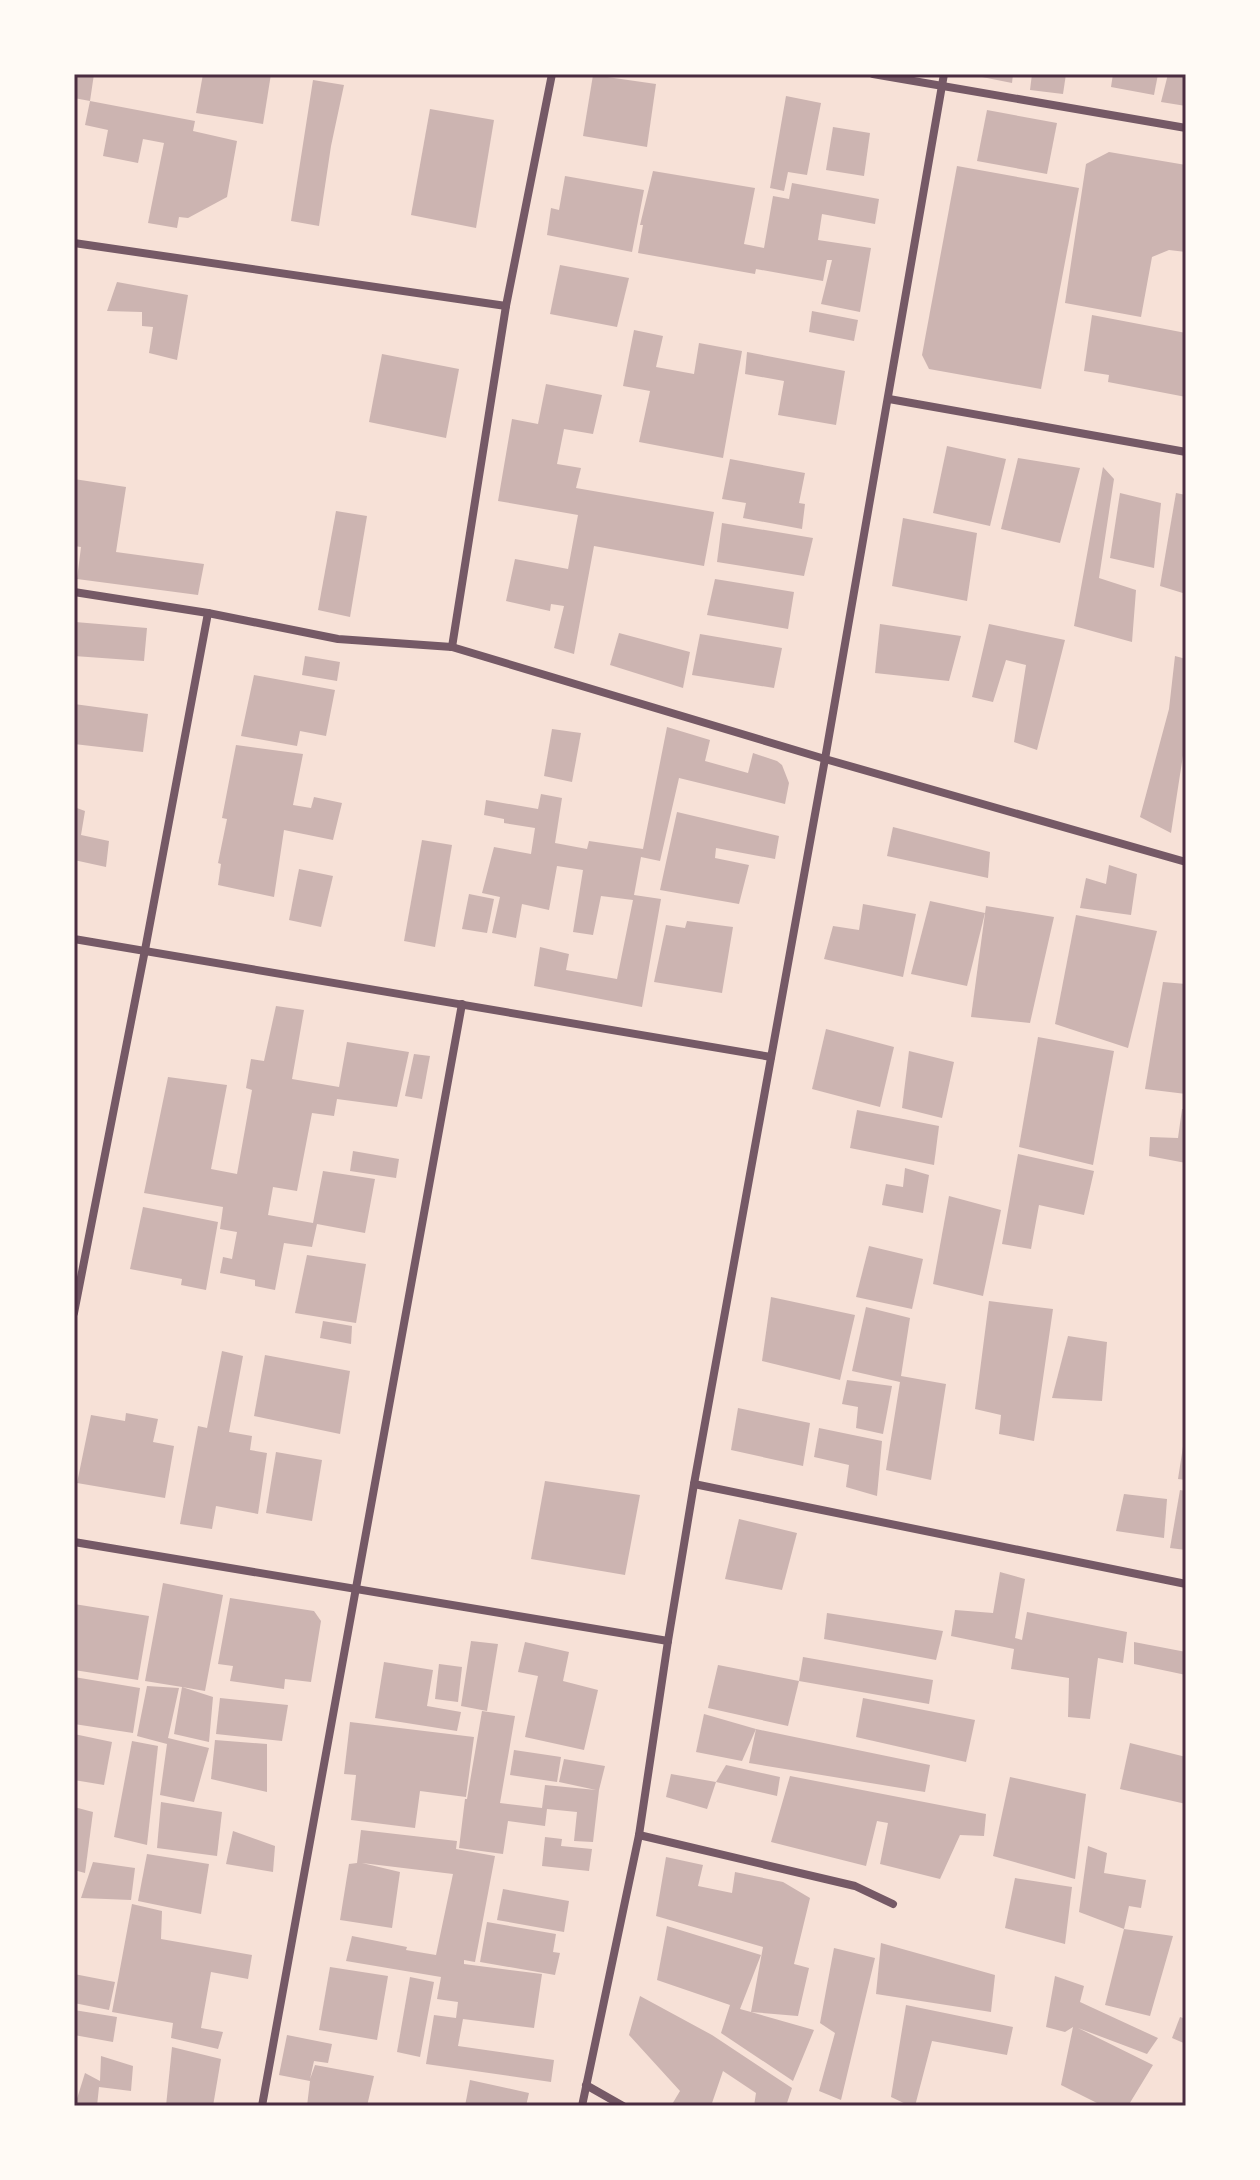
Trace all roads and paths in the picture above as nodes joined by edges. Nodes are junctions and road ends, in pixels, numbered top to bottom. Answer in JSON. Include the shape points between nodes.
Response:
{"nodes":[{"id":1,"x":552,"y":74,"type":"edge"},
{"id":2,"x":873,"y":74,"type":"edge"},
{"id":3,"x":944,"y":74,"type":"edge"},
{"id":4,"x":942,"y":85,"type":"junction"},
{"id":5,"x":1186,"y":128,"type":"edge"},
{"id":6,"x":74,"y":243,"type":"edge"},
{"id":7,"x":506,"y":306,"type":"junction"},
{"id":8,"x":889,"y":399,"type":"junction"},
{"id":9,"x":1186,"y":452,"type":"edge"},
{"id":10,"x":74,"y":592,"type":"edge"},
{"id":11,"x":208,"y":613,"type":"junction"},
{"id":12,"x":452,"y":647,"type":"junction"},
{"id":13,"x":825,"y":759,"type":"junction"},
{"id":14,"x":1186,"y":862,"type":"edge"},
{"id":15,"x":74,"y":939,"type":"edge"},
{"id":16,"x":145,"y":950,"type":"junction"},
{"id":17,"x":462,"y":1004,"type":"junction"},
{"id":18,"x":771,"y":1057,"type":"junction"},
{"id":19,"x":74,"y":1313,"type":"edge"},
{"id":20,"x":694,"y":1484,"type":"junction"},
{"id":21,"x":74,"y":1542,"type":"edge"},
{"id":22,"x":1186,"y":1584,"type":"edge"},
{"id":23,"x":355,"y":1589,"type":"junction"},
{"id":24,"x":668,"y":1641,"type":"junction"},
{"id":25,"x":639,"y":1835,"type":"junction"},
{"id":26,"x":893,"y":1904,"type":"dead end"},
{"id":27,"x":586,"y":2085,"type":"junction"},
{"id":28,"x":262,"y":2106,"type":"edge"},
{"id":29,"x":582,"y":2106,"type":"edge"},
{"id":30,"x":623,"y":2106,"type":"edge"}],
"edges":[{"from":1,"to":7,"type":"street"},
{"from":2,"to":4,"type":"street"},
{"from":3,"to":4,"type":"street"},
{"from":4,"to":5,"type":"street"},
{"from":4,"to":8,"type":"street"},
{"from":6,"to":7,"type":"street"},
{"from":7,"to":12,"type":"street"},
{"from":8,"to":9,"type":"street"},
{"from":8,"to":13,"type":"street"},
{"from":10,"to":11,"type":"street"},
{"from":11,"to":12,"type":"street","via":[[338,639]]},
{"from":11,"to":16,"type":"street"},
{"from":12,"to":13,"type":"street"},
{"from":13,"to":14,"type":"street"},
{"from":13,"to":18,"type":"street"},
{"from":15,"to":16,"type":"street"},
{"from":16,"to":17,"type":"street"},
{"from":16,"to":19,"type":"street"},
{"from":17,"to":18,"type":"street"},
{"from":17,"to":23,"type":"street"},
{"from":18,"to":20,"type":"street"},
{"from":20,"to":22,"type":"street"},
{"from":20,"to":24,"type":"street"},
{"from":21,"to":23,"type":"street"},
{"from":23,"to":24,"type":"street"},
{"from":23,"to":28,"type":"street"},
{"from":24,"to":25,"type":"street"},
{"from":25,"to":26,"type":"street","via":[[855,1886]]},
{"from":25,"to":27,"type":"street"},
{"from":27,"to":29,"type":"street"},
{"from":27,"to":30,"type":"street"}]}
